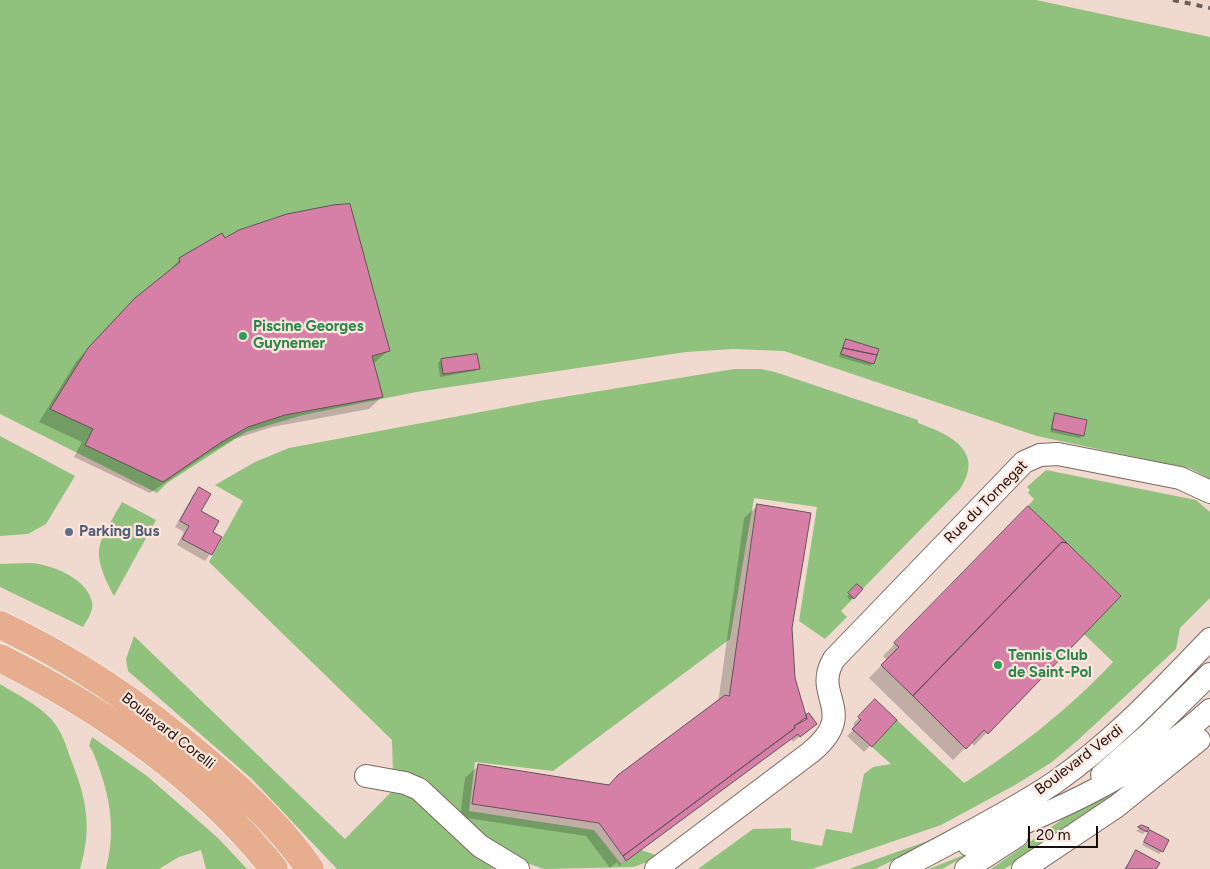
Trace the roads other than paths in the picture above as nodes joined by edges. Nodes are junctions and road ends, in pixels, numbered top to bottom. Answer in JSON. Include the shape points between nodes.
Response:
{"nodes":[{"id":1,"x":1210,"y":492,"type":"edge"},
{"id":2,"x":0,"y":625,"type":"edge"},
{"id":3,"x":1210,"y":639,"type":"edge"},
{"id":4,"x":0,"y":658,"type":"edge"},
{"id":5,"x":1210,"y":674,"type":"edge"},
{"id":6,"x":1210,"y":710,"type":"edge"},
{"id":7,"x":1210,"y":730,"type":"edge"},
{"id":8,"x":366,"y":776,"type":"dead end"},
{"id":9,"x":1059,"y":807,"type":"junction"},
{"id":10,"x":274,"y":869,"type":"edge"},
{"id":11,"x":310,"y":869,"type":"edge"},
{"id":12,"x":518,"y":869,"type":"edge"},
{"id":13,"x":656,"y":869,"type":"edge"},
{"id":14,"x":903,"y":869,"type":"edge"},
{"id":15,"x":966,"y":869,"type":"edge"},
{"id":16,"x":1023,"y":869,"type":"edge"}],
"edges":[{"from":1,"to":13,"type":"street","name":"Rue du Tornegat","via":[[1180,478],[1067,456],[1047,454],[1031,458],[854,636],[831,664],[828,685],[834,719],[825,739]]},
{"from":2,"to":11,"type":"main road","name":"Boulevard Corelli","via":[[84,670],[154,717],[248,798]]},
{"from":3,"to":14,"type":"street","name":"Boulevard Verdi","via":[[1144,708],[1077,765],[1032,796]]},
{"from":4,"to":10,"type":"main road","name":"Boulevard Corelli","via":[[81,703],[154,754],[214,805]]},
{"from":5,"to":9,"type":"street","name":"Boulevard Verdi","via":[[1134,748]]},
{"from":6,"to":9,"type":"street","name":"Boulevard Verdi","via":[[1143,763]]},
{"from":7,"to":16,"type":"street","via":[[1146,784],[1071,839]]},
{"from":8,"to":12,"type":"street","via":[[405,782],[419,789],[480,846]]},
{"from":9,"to":14,"type":"street","name":"Boulevard Verdi"},
{"from":9,"to":15,"type":"street"}]}
